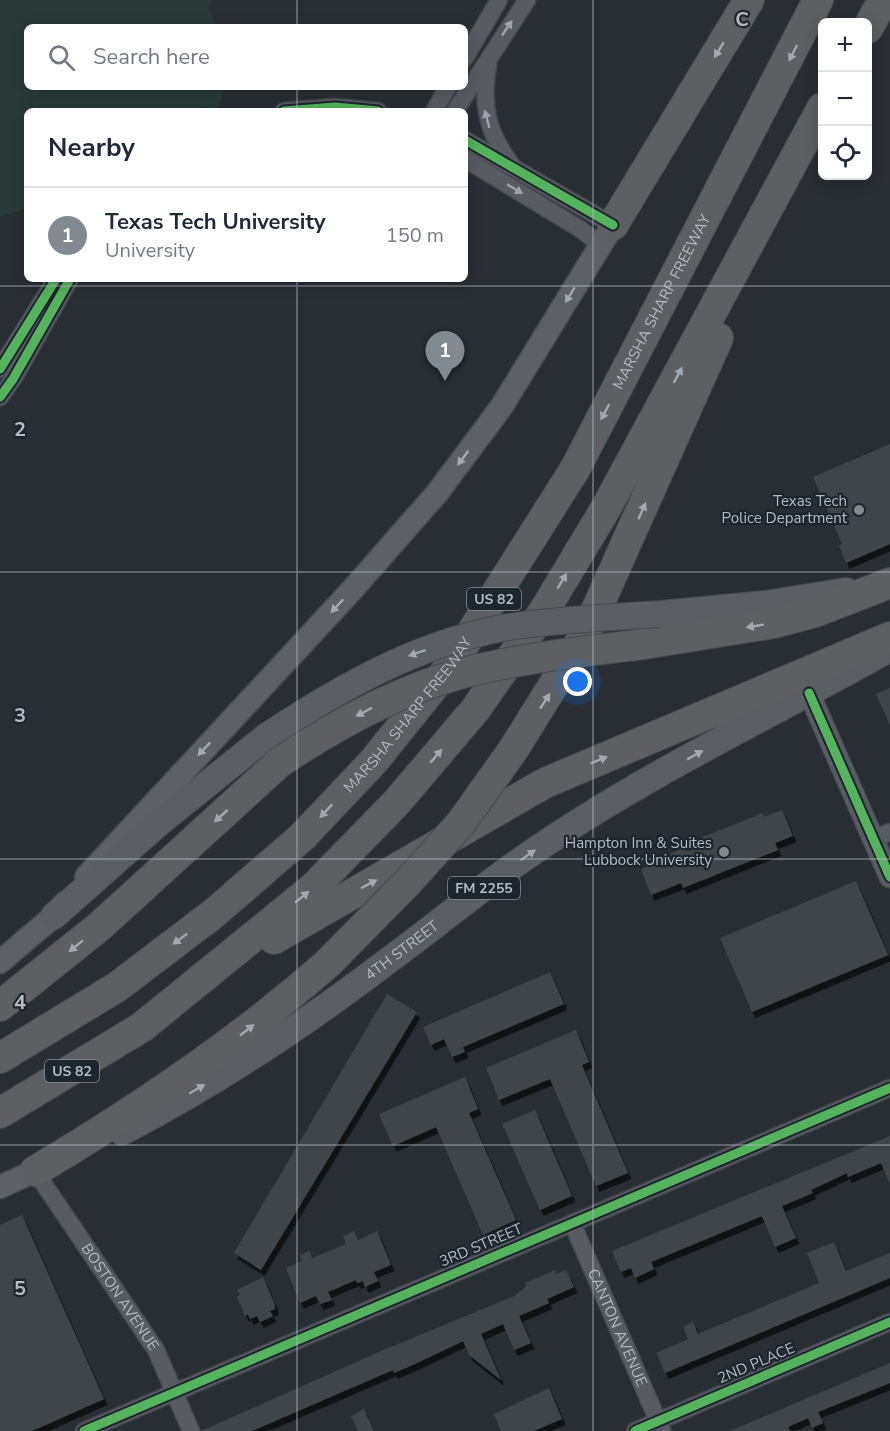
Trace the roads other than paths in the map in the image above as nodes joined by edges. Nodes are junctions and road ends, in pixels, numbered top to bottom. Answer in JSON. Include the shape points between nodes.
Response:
{"nodes":[{"id":1,"x":499,"y":0,"type":"edge"},
{"id":2,"x":527,"y":0,"type":"edge"},
{"id":3,"x":749,"y":0,"type":"edge"},
{"id":4,"x":818,"y":0,"type":"edge"},
{"id":5,"x":883,"y":0,"type":"edge"},
{"id":6,"x":872,"y":19,"type":"edge"},
{"id":7,"x":468,"y":53,"type":"edge"},
{"id":8,"x":489,"y":57,"type":"junction"},
{"id":9,"x":446,"y":90,"type":"edge"},
{"id":10,"x":322,"y":108,"type":"edge"},
{"id":11,"x":346,"y":108,"type":"edge"},
{"id":12,"x":436,"y":108,"type":"edge"},
{"id":13,"x":458,"y":108,"type":"edge"},
{"id":14,"x":818,"y":115,"type":"edge"},
{"id":15,"x":807,"y":135,"type":"junction"},
{"id":16,"x":468,"y":142,"type":"edge"},
{"id":17,"x":468,"y":161,"type":"edge"},
{"id":18,"x":515,"y":169,"type":"junction"},
{"id":19,"x":607,"y":235,"type":"junction"},
{"id":20,"x":54,"y":282,"type":"edge"},
{"id":21,"x":68,"y":282,"type":"edge"},
{"id":22,"x":0,"y":369,"type":"edge"},
{"id":23,"x":1,"y":392,"type":"edge"},
{"id":24,"x":890,"y":582,"type":"edge"},
{"id":25,"x":890,"y":637,"type":"edge"},
{"id":26,"x":890,"y":648,"type":"edge"},
{"id":27,"x":809,"y":693,"type":"junction"},
{"id":28,"x":882,"y":836,"type":"edge"},
{"id":29,"x":890,"y":877,"type":"edge"},
{"id":30,"x":54,"y":916,"type":"junction"},
{"id":31,"x":0,"y":962,"type":"edge"},
{"id":32,"x":0,"y":1006,"type":"edge"},
{"id":33,"x":142,"y":1027,"type":"junction"},
{"id":34,"x":0,"y":1058,"type":"edge"},
{"id":35,"x":890,"y":1088,"type":"edge"},
{"id":36,"x":0,"y":1113,"type":"edge"},
{"id":37,"x":35,"y":1171,"type":"junction"},
{"id":38,"x":0,"y":1187,"type":"edge"},
{"id":39,"x":572,"y":1223,"type":"junction"},
{"id":40,"x":890,"y":1322,"type":"edge"},
{"id":41,"x":175,"y":1392,"type":"junction"},
{"id":42,"x":660,"y":1426,"type":"edge"},
{"id":43,"x":84,"y":1431,"type":"edge"},
{"id":44,"x":191,"y":1431,"type":"edge"},
{"id":45,"x":635,"y":1431,"type":"edge"}],
"edges":[{"from":1,"to":7,"type":"street"},
{"from":8,"to":2,"type":"street","one_way":true},
{"from":3,"to":19,"type":"highway","one_way":true},
{"from":4,"to":34,"type":"highway","name":"MARSHA SHARP FREEWAY","number":"US 82","one_way":true,"via":[[575,469],[451,664],[373,762],[302,837],[213,915],[117,987]]},
{"from":5,"to":6,"type":"highway"},
{"from":8,"to":13,"type":"street"},
{"from":18,"to":8,"type":"street","one_way":true,"via":[[495,139],[486,116],[484,93]]},
{"from":9,"to":12,"type":"street"},
{"from":10,"to":11,"type":"street"},
{"from":14,"to":15,"type":"highway","number":"US 82"},
{"from":33,"to":15,"type":"highway","number":"US 82","one_way":true,"via":[[313,888],[396,803],[475,710],[544,611],[606,508]]},
{"from":37,"to":15,"type":"highway","one_way":true,"bridge":true,"via":[[179,1079],[268,1014],[327,964],[461,823],[513,750],[586,633]]},
{"from":16,"to":18,"type":"street"},
{"from":17,"to":19,"type":"street","one_way":true,"via":[[563,219]]},
{"from":18,"to":19,"type":"street"},
{"from":19,"to":30,"type":"main road","one_way":true,"via":[[502,406],[438,492],[352,590],[102,857]]},
{"from":20,"to":22,"type":"street"},
{"from":21,"to":23,"type":"street"},
{"from":24,"to":30,"type":"main road","one_way":true,"bridge":true,"via":[[831,594],[661,614],[514,626],[398,660],[335,692],[267,736],[160,822]]},
{"from":24,"to":32,"type":"highway","one_way":true,"bridge":true,"via":[[815,612],[774,623],[518,661],[458,674],[385,700],[280,762],[100,926]]},
{"from":33,"to":25,"type":"highway","one_way":true,"via":[[265,944],[545,783]]},
{"from":26,"to":27,"type":"main road","name":"4TH STREET","number":"FM 2255"},
{"from":27,"to":28,"type":"street"},
{"from":37,"to":27,"type":"main road","name":"4TH STREET","number":"FM 2255","one_way":true,"via":[[91,1148],[210,1082],[318,1011],[527,856],[599,809]]},
{"from":28,"to":29,"type":"street"},
{"from":30,"to":31,"type":"main road"},
{"from":33,"to":36,"type":"highway","number":"US 82"},
{"from":35,"to":39,"type":"street","name":"3RD STREET"},
{"from":37,"to":38,"type":"main road"},
{"from":37,"to":41,"type":"street","name":"BOSTON AVENUE","via":[[156,1350]]},
{"from":39,"to":41,"type":"street","name":"3RD STREET"},
{"from":39,"to":42,"type":"street","name":"CANTON AVENUE"},
{"from":40,"to":42,"type":"street","name":"2ND PLACE"},
{"from":41,"to":43,"type":"street","name":"3RD STREET"},
{"from":41,"to":44,"type":"street","name":"BOSTON AVENUE"},
{"from":42,"to":45,"type":"street","name":"2ND PLACE"}]}
